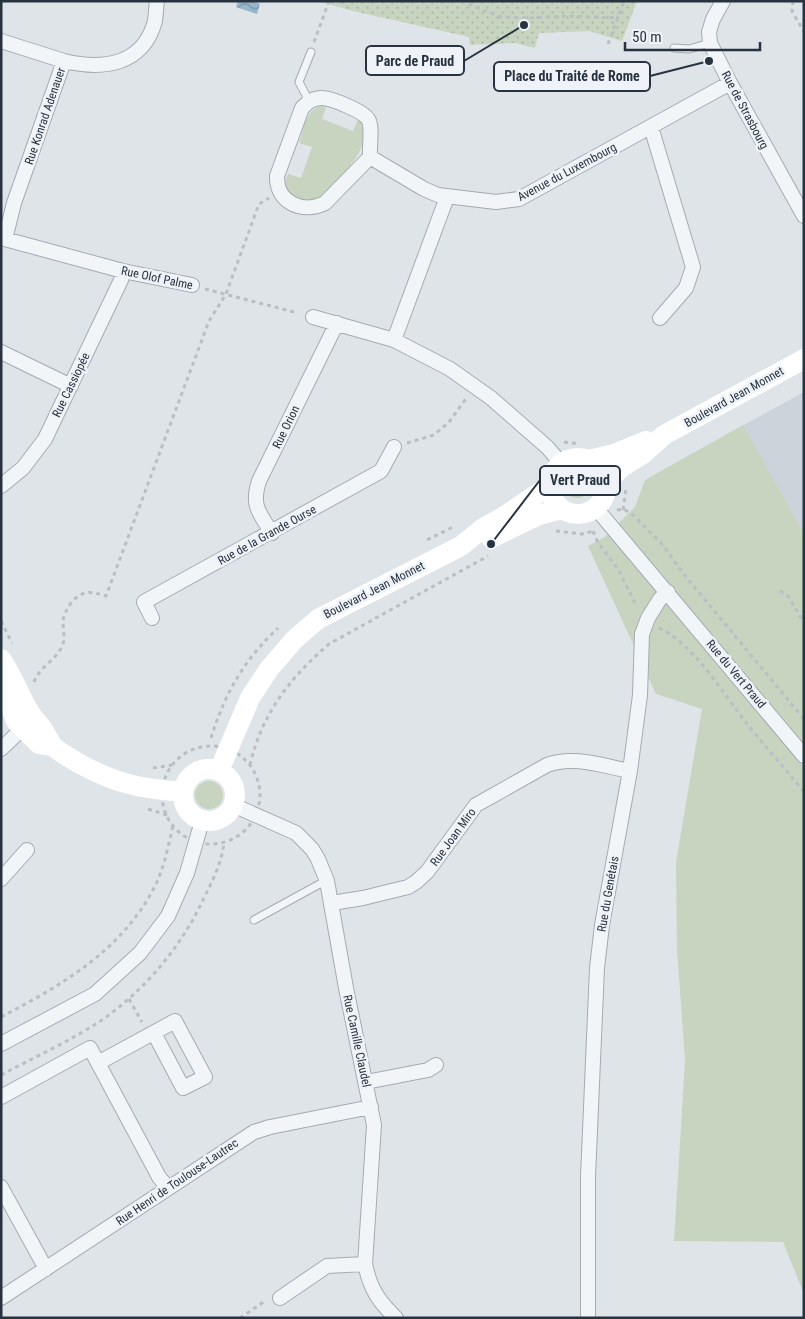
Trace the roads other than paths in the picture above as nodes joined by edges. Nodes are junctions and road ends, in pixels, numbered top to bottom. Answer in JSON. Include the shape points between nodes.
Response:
{"nodes":[{"id":1,"x":157,"y":1,"type":"edge"},
{"id":2,"x":723,"y":1,"type":"edge"},
{"id":3,"x":1,"y":41,"type":"edge"},
{"id":4,"x":710,"y":43,"type":"junction"},
{"id":5,"x":674,"y":48,"type":"dead end"},
{"id":6,"x":311,"y":52,"type":"road end"},
{"id":7,"x":64,"y":61,"type":"junction"},
{"id":8,"x":730,"y":84,"type":"junction"},
{"id":9,"x":309,"y":101,"type":"junction"},
{"id":10,"x":651,"y":127,"type":"junction"},
{"id":11,"x":370,"y":157,"type":"junction"},
{"id":12,"x":447,"y":197,"type":"junction"},
{"id":13,"x":804,"y":216,"type":"edge"},
{"id":14,"x":3,"y":239,"type":"edge"},
{"id":15,"x":123,"y":271,"type":"junction"},
{"id":16,"x":192,"y":285,"type":"road end"},
{"id":17,"x":314,"y":317,"type":"road end"},
{"id":18,"x":660,"y":318,"type":"dead end"},
{"id":19,"x":338,"y":323,"type":"junction"},
{"id":20,"x":394,"y":340,"type":"junction"},
{"id":21,"x":1,"y":352,"type":"edge"},
{"id":22,"x":804,"y":359,"type":"edge"},
{"id":23,"x":71,"y":386,"type":"junction"},
{"id":24,"x":664,"y":435,"type":"junction"},
{"id":25,"x":394,"y":447,"type":"road end"},
{"id":26,"x":589,"y":460,"type":"junction"},
{"id":27,"x":561,"y":463,"type":"junction"},
{"id":28,"x":606,"y":483,"type":"junction"},
{"id":29,"x":1,"y":486,"type":"edge"},
{"id":30,"x":549,"y":486,"type":"junction"},
{"id":31,"x":561,"y":509,"type":"junction"},
{"id":32,"x":595,"y":520,"type":"junction"},
{"id":33,"x":272,"y":533,"type":"junction"},
{"id":34,"x":460,"y":546,"type":"junction"},
{"id":35,"x":668,"y":592,"type":"junction"},
{"id":36,"x":152,"y":618,"type":"dead end"},
{"id":37,"x":7,"y":652,"type":"edge"},
{"id":38,"x":1,"y":684,"type":"edge"},
{"id":39,"x":22,"y":728,"type":"junction"},
{"id":40,"x":53,"y":746,"type":"junction"},
{"id":41,"x":1,"y":750,"type":"edge"},
{"id":42,"x":804,"y":756,"type":"edge"},
{"id":43,"x":219,"y":771,"type":"junction"},
{"id":44,"x":630,"y":771,"type":"junction"},
{"id":45,"x":233,"y":805,"type":"junction"},
{"id":46,"x":191,"y":808,"type":"junction"},
{"id":47,"x":27,"y":850,"type":"dead end"},
{"id":48,"x":1,"y":879,"type":"edge"},
{"id":49,"x":327,"y":880,"type":"junction"},
{"id":50,"x":332,"y":904,"type":"junction"},
{"id":51,"x":254,"y":920,"type":"dead end"},
{"id":52,"x":151,"y":1035,"type":"junction"},
{"id":53,"x":1,"y":1044,"type":"edge"},
{"id":54,"x":98,"y":1063,"type":"junction"},
{"id":55,"x":436,"y":1065,"type":"dead end"},
{"id":56,"x":366,"y":1082,"type":"junction"},
{"id":57,"x":1,"y":1097,"type":"edge"},
{"id":58,"x":371,"y":1108,"type":"junction"},
{"id":59,"x":1,"y":1187,"type":"edge"},
{"id":60,"x":168,"y":1188,"type":"junction"},
{"id":61,"x":365,"y":1264,"type":"junction"},
{"id":62,"x":46,"y":1269,"type":"junction"},
{"id":63,"x":1,"y":1298,"type":"edge"},
{"id":64,"x":280,"y":1298,"type":"road end"},
{"id":65,"x":396,"y":1318,"type":"edge"},
{"id":66,"x":588,"y":1318,"type":"edge"}],
"edges":[{"from":1,"to":7,"type":"street","name":"Rue Konrad Adenauer","via":[[155,20],[145,41],[124,60],[99,66]]},
{"from":2,"to":4,"type":"street","via":[[713,18]]},
{"from":3,"to":7,"type":"street"},
{"from":4,"to":5,"type":"lane","via":[[689,50]]},
{"from":4,"to":8,"type":"street","name":"Rue de Strasbourg"},
{"from":6,"to":9,"type":"lane","via":[[299,82]]},
{"from":7,"to":14,"type":"street","name":"Rue Konrad Adenauer"},
{"from":8,"to":10,"type":"street","name":"Avenue du Luxembourg"},
{"from":8,"to":13,"type":"street","name":"Rue de Strasbourg"},
{"from":9,"to":11,"type":"street","via":[[322,98],[362,111],[371,128]]},
{"from":9,"to":11,"type":"street","via":[[302,108],[277,176],[280,192],[288,201],[307,209],[316,208],[325,203]]},
{"from":10,"to":12,"type":"street","name":"Avenue du Luxembourg","via":[[519,198],[496,202]]},
{"from":10,"to":18,"type":"street","via":[[693,267],[686,288]]},
{"from":11,"to":12,"type":"street","name":"Avenue du Luxembourg","via":[[424,189]]},
{"from":12,"to":20,"type":"street"},
{"from":14,"to":15,"type":"street","name":"Rue Olof Palme"},
{"from":15,"to":16,"type":"street","name":"Rue Olof Palme"},
{"from":15,"to":23,"type":"street","name":"Rue Cassiopée"},
{"from":17,"to":19,"type":"street"},
{"from":19,"to":20,"type":"street"},
{"from":19,"to":33,"type":"street","name":"Rue Orion","via":[[259,481],[255,495],[258,510]]},
{"from":20,"to":27,"type":"street","via":[[475,385],[548,447]]},
{"from":21,"to":23,"type":"street"},
{"from":22,"to":24,"type":"street","name":"Boulevard Jean Monnet"},
{"from":23,"to":29,"type":"street","name":"Rue Cassiopée","via":[[34,456]]},
{"from":24,"to":26,"type":"street","name":"Boulevard Jean Monnet"},
{"from":24,"to":28,"type":"street","name":"Boulevard Jean Monnet"},
{"from":25,"to":33,"type":"street","name":"Rue de la Grande Ourse","via":[[381,471]]},
{"from":26,"to":27,"type":"street","via":[[575,458]]},
{"from":26,"to":28,"type":"street","via":[[601,470]]},
{"from":27,"to":30,"type":"street","via":[[553,472]]},
{"from":28,"to":32,"type":"street"},
{"from":30,"to":31,"type":"street","via":[[553,501]]},
{"from":30,"to":34,"type":"street","name":"Boulevard Jean Monnet"},
{"from":31,"to":32,"type":"street"},
{"from":31,"to":34,"type":"street","name":"Boulevard Jean Monnet","via":[[539,515],[489,539]]},
{"from":32,"to":35,"type":"street","via":[[600,513]]},
{"from":33,"to":36,"type":"street","name":"Rue de la Grande Ourse","via":[[144,602]]},
{"from":34,"to":43,"type":"street","name":"Boulevard Jean Monnet","via":[[318,619],[294,640],[250,698]]},
{"from":35,"to":42,"type":"street","name":"Rue du Vert Praud"},
{"from":35,"to":44,"type":"street","name":"Rue du Genétais","via":[[648,618],[642,634],[640,695]]},
{"from":37,"to":40,"type":"street","via":[[22,699]]},
{"from":38,"to":39,"type":"street"},
{"from":39,"to":40,"type":"street","via":[[39,744]]},
{"from":39,"to":41,"type":"street"},
{"from":40,"to":46,"type":"street","via":[[102,776],[143,789],[163,790]]},
{"from":43,"to":45,"type":"street","via":[[233,785]]},
{"from":43,"to":46,"type":"street","via":[[197,771],[187,780]]},
{"from":44,"to":50,"type":"street","name":"Rue Joan Miro","via":[[573,760],[547,765],[476,805],[427,872],[416,882],[408,887]]},
{"from":44,"to":66,"type":"street","name":"Rue du Genétais","via":[[597,968],[588,1177]]},
{"from":45,"to":46,"type":"street","via":[[228,814],[212,821]]},
{"from":45,"to":49,"type":"street","name":"Rue Camille Claudel","via":[[286,828],[305,841]]},
{"from":46,"to":53,"type":"street","via":[[197,841],[187,873],[168,916],[140,953],[94,994]]},
{"from":47,"to":48,"type":"street"},
{"from":49,"to":50,"type":"street","name":"Rue Camille Claudel"},
{"from":49,"to":51,"type":"lane"},
{"from":50,"to":56,"type":"street","name":"Rue Camille Claudel"},
{"from":52,"to":52,"type":"street","via":[[175,1022],[205,1077],[183,1088]]},
{"from":52,"to":54,"type":"street"},
{"from":54,"to":57,"type":"street","via":[[90,1048]]},
{"from":54,"to":60,"type":"street"},
{"from":55,"to":56,"type":"street","via":[[428,1070]]},
{"from":56,"to":58,"type":"street","name":"Rue Camille Claudel"},
{"from":58,"to":60,"type":"street","name":"Rue Henri de Toulouse-Lautrec","via":[[254,1132]]},
{"from":58,"to":61,"type":"street","name":"Rue Camille Claudel","via":[[374,1131]]},
{"from":59,"to":62,"type":"street"},
{"from":60,"to":62,"type":"street","name":"Rue Henri de Toulouse-Lautrec"},
{"from":61,"to":64,"type":"street","via":[[327,1266]]},
{"from":61,"to":65,"type":"street","name":"Rue Camille Claudel","via":[[374,1293]]},
{"from":62,"to":63,"type":"street","name":"Rue Henri de Toulouse-Lautrec"}]}
